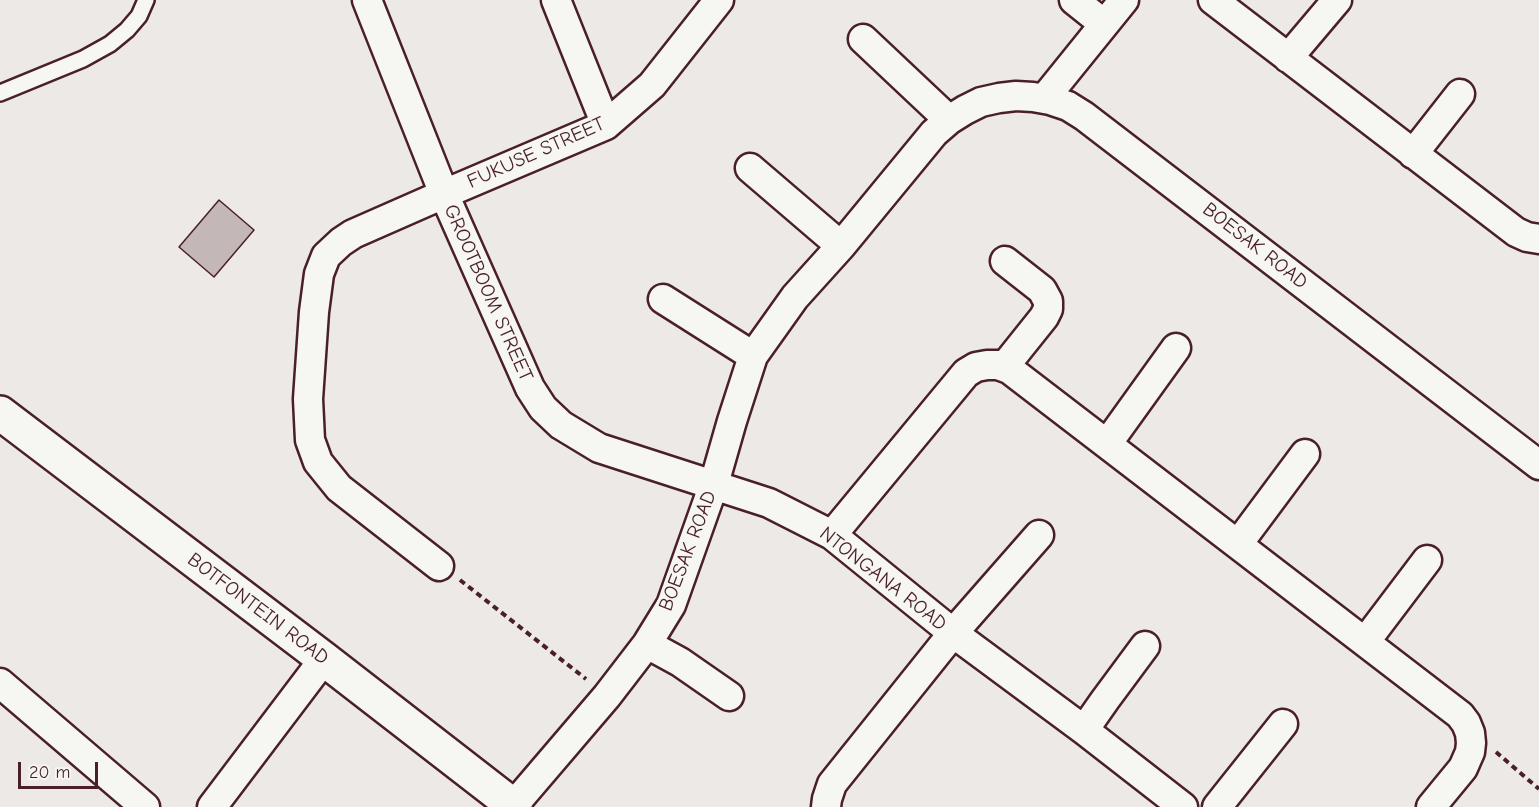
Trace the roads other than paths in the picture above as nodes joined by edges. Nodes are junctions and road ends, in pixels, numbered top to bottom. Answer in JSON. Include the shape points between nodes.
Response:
{"nodes":[{"id":1,"x":146,"y":0,"type":"edge"},
{"id":2,"x":367,"y":0,"type":"edge"},
{"id":3,"x":556,"y":0,"type":"edge"},
{"id":4,"x":719,"y":0,"type":"edge"},
{"id":5,"x":1074,"y":0,"type":"edge"},
{"id":6,"x":1124,"y":0,"type":"edge"},
{"id":7,"x":1213,"y":0,"type":"edge"},
{"id":8,"x":1337,"y":0,"type":"edge"},
{"id":9,"x":1104,"y":24,"type":"junction"},
{"id":10,"x":863,"y":39,"type":"dead end"},
{"id":11,"x":1288,"y":58,"type":"junction"},
{"id":12,"x":0,"y":93,"type":"edge"},
{"id":13,"x":1460,"y":94,"type":"dead end"},
{"id":14,"x":1044,"y":99,"type":"junction"},
{"id":15,"x":950,"y":120,"type":"junction"},
{"id":16,"x":606,"y":125,"type":"junction"},
{"id":17,"x":1413,"y":154,"type":"junction"},
{"id":18,"x":750,"y":168,"type":"dead end"},
{"id":19,"x":444,"y":194,"type":"junction"},
{"id":20,"x":1539,"y":238,"type":"edge"},
{"id":21,"x":841,"y":246,"type":"junction"},
{"id":22,"x":1005,"y":261,"type":"dead end"},
{"id":23,"x":663,"y":299,"type":"dead end"},
{"id":24,"x":1176,"y":348,"type":"dead end"},
{"id":25,"x":753,"y":356,"type":"junction"},
{"id":26,"x":1004,"y":367,"type":"junction"},
{"id":27,"x":0,"y":413,"type":"edge"},
{"id":28,"x":1107,"y":444,"type":"junction"},
{"id":29,"x":1305,"y":454,"type":"dead end"},
{"id":30,"x":1539,"y":465,"type":"edge"},
{"id":31,"x":714,"y":484,"type":"junction"},
{"id":32,"x":831,"y":535,"type":"junction"},
{"id":33,"x":1039,"y":535,"type":"dead end"},
{"id":34,"x":1238,"y":544,"type":"junction"},
{"id":35,"x":1427,"y":560,"type":"dead end"},
{"id":36,"x":439,"y":566,"type":"road end"},
{"id":37,"x":953,"y":633,"type":"junction"},
{"id":38,"x":1365,"y":642,"type":"junction"},
{"id":39,"x":646,"y":644,"type":"junction"},
{"id":40,"x":1144,"y":646,"type":"dead end"},
{"id":41,"x":324,"y":659,"type":"junction"},
{"id":42,"x":0,"y":683,"type":"edge"},
{"id":43,"x":729,"y":696,"type":"dead end"},
{"id":44,"x":1283,"y":724,"type":"dead end"},
{"id":45,"x":1084,"y":730,"type":"junction"},
{"id":46,"x":514,"y":806,"type":"edge"},
{"id":47,"x":145,"y":807,"type":"edge"},
{"id":48,"x":212,"y":807,"type":"edge"},
{"id":49,"x":826,"y":807,"type":"edge"},
{"id":50,"x":1183,"y":807,"type":"edge"},
{"id":51,"x":1217,"y":807,"type":"edge"},
{"id":52,"x":1431,"y":807,"type":"edge"}],
"edges":[{"from":1,"to":12,"type":"lane","via":[[139,16],[110,44]]},
{"from":2,"to":19,"type":"street","name":"GROOTBOOM STREET"},
{"from":3,"to":16,"type":"street"},
{"from":4,"to":16,"type":"street","name":"FUKUSE STREET","via":[[652,85]]},
{"from":5,"to":9,"type":"street"},
{"from":6,"to":9,"type":"street"},
{"from":7,"to":11,"type":"street"},
{"from":8,"to":11,"type":"street"},
{"from":9,"to":14,"type":"street"},
{"from":10,"to":15,"type":"street"},
{"from":11,"to":17,"type":"street"},
{"from":13,"to":17,"type":"street"},
{"from":14,"to":15,"type":"street","name":"BOESAK ROAD","via":[[1016,96],[981,102]]},
{"from":14,"to":30,"type":"street","name":"BOESAK ROAD","via":[[1084,116]]},
{"from":15,"to":21,"type":"street","name":"BOESAK ROAD","via":[[934,133]]},
{"from":16,"to":19,"type":"street","name":"FUKUSE STREET"},
{"from":17,"to":20,"type":"street","via":[[1516,232]]},
{"from":18,"to":21,"type":"street"},
{"from":19,"to":31,"type":"street","name":"GROOTBOOM STREET","via":[[530,388],[543,408],[561,425],[599,448]]},
{"from":19,"to":36,"type":"street","name":"FUKUSE STREET","via":[[353,234],[326,256],[319,274],[314,312],[308,399],[310,440],[318,462],[339,488]]},
{"from":21,"to":25,"type":"street","name":"BOESAK ROAD","via":[[795,297]]},
{"from":22,"to":26,"type":"street","via":[[1042,290],[1048,309]]},
{"from":23,"to":25,"type":"street"},
{"from":24,"to":28,"type":"street"},
{"from":25,"to":31,"type":"street","name":"BOESAK ROAD"},
{"from":26,"to":28,"type":"street"},
{"from":26,"to":32,"type":"street","via":[[987,365],[966,373]]},
{"from":27,"to":41,"type":"main road","name":"BOTFONTEIN ROAD"},
{"from":28,"to":34,"type":"street"},
{"from":29,"to":34,"type":"street"},
{"from":31,"to":32,"type":"street","name":"NTONGANA ROAD","via":[[769,503]]},
{"from":31,"to":39,"type":"street","name":"BOESAK ROAD","via":[[671,605]]},
{"from":32,"to":37,"type":"street","name":"NTONGANA ROAD"},
{"from":33,"to":37,"type":"street","name":"NTONGANA ROAD"},
{"from":34,"to":38,"type":"street"},
{"from":35,"to":38,"type":"street"},
{"from":37,"to":45,"type":"street","name":"NTONGANA ROAD"},
{"from":37,"to":49,"type":"street","via":[[832,784]]},
{"from":38,"to":52,"type":"street","via":[[1466,723],[1471,743],[1467,760]]},
{"from":39,"to":43,"type":"street"},
{"from":39,"to":46,"type":"street","name":"BOESAK ROAD"},
{"from":40,"to":45,"type":"street"},
{"from":41,"to":46,"type":"main road","name":"BOTFONTEIN ROAD"},
{"from":41,"to":48,"type":"street"},
{"from":42,"to":47,"type":"street"},
{"from":44,"to":51,"type":"street"},
{"from":45,"to":50,"type":"street","name":"NTONGANA ROAD"}]}
